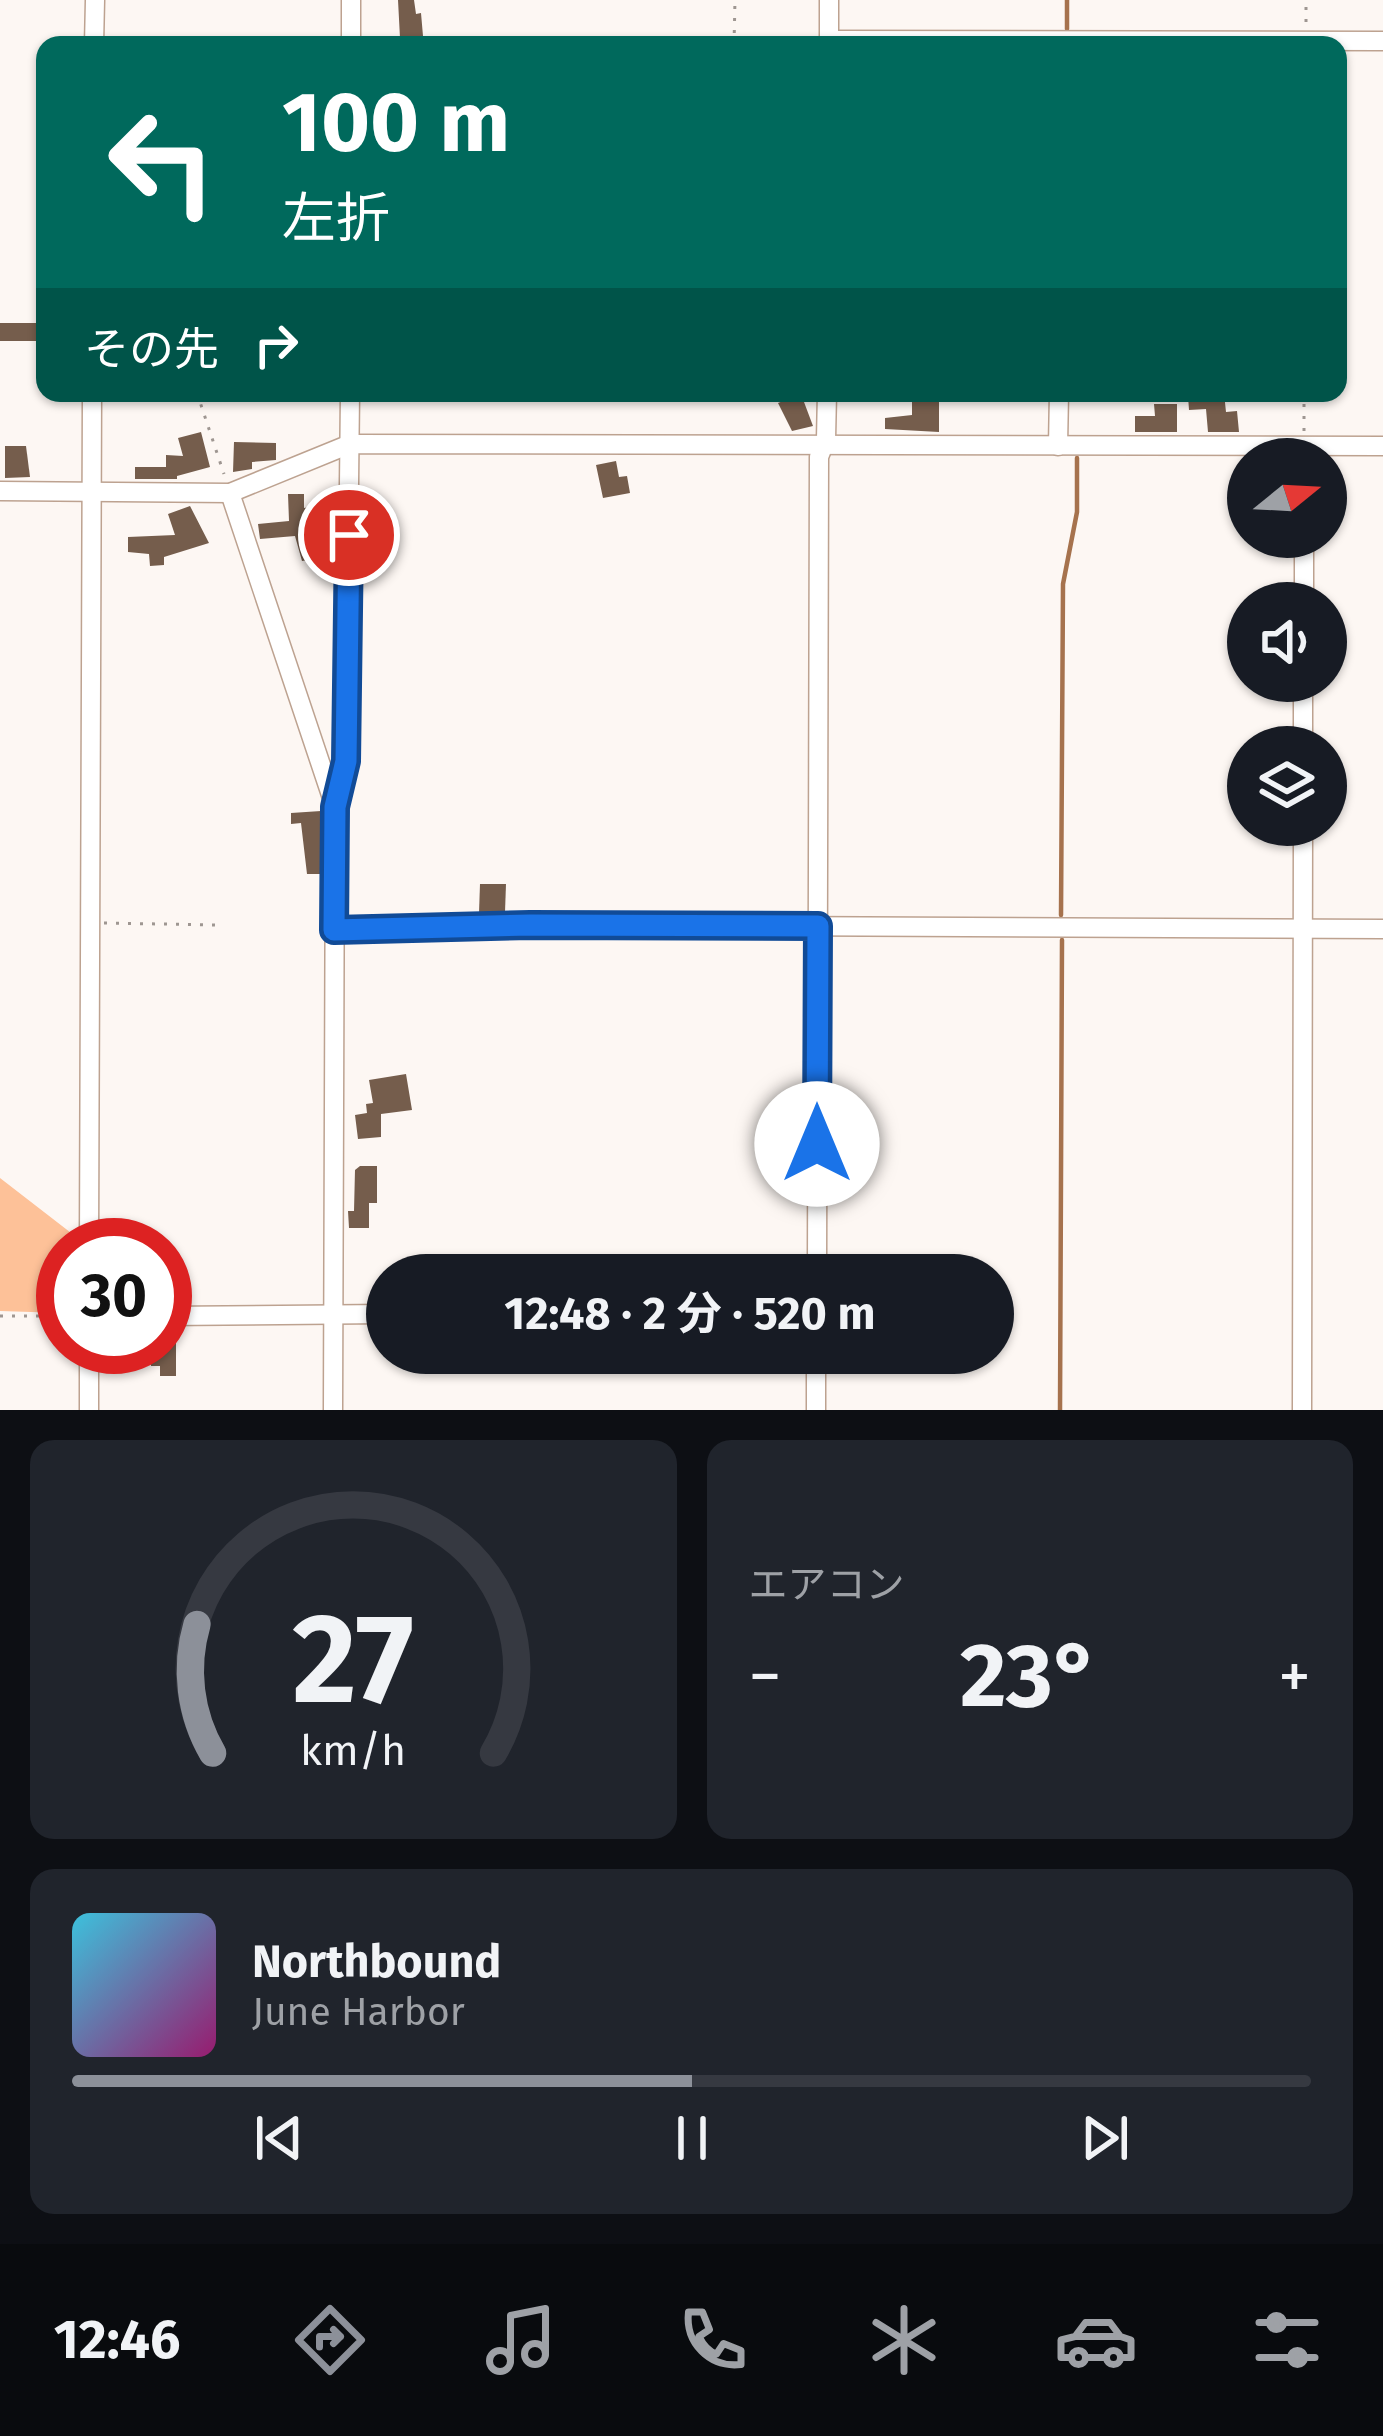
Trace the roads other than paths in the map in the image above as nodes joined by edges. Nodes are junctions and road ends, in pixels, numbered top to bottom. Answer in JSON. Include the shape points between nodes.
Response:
{"nodes":[{"id":1,"x":95,"y":0,"type":"edge"},
{"id":2,"x":350,"y":0,"type":"edge"},
{"id":3,"x":829,"y":0,"type":"edge"},
{"id":4,"x":94,"y":36,"type":"edge"},
{"id":5,"x":350,"y":36,"type":"edge"},
{"id":6,"x":829,"y":36,"type":"edge"},
{"id":7,"x":1347,"y":41,"type":"edge"},
{"id":8,"x":1383,"y":41,"type":"edge"},
{"id":9,"x":92,"y":402,"type":"edge"},
{"id":10,"x":350,"y":402,"type":"edge"},
{"id":11,"x":826,"y":402,"type":"edge"},
{"id":12,"x":1059,"y":402,"type":"edge"},
{"id":13,"x":350,"y":444,"type":"junction"},
{"id":14,"x":824,"y":446,"type":"junction"},
{"id":15,"x":1058,"y":446,"type":"junction"},
{"id":16,"x":1383,"y":446,"type":"edge"},
{"id":17,"x":1347,"y":449,"type":"edge"},
{"id":18,"x":1227,"y":450,"type":"edge"},
{"id":19,"x":0,"y":491,"type":"edge"},
{"id":20,"x":91,"y":492,"type":"junction"},
{"id":21,"x":230,"y":493,"type":"junction"},
{"id":22,"x":335,"y":807,"type":"junction"},
{"id":23,"x":1303,"y":846,"type":"edge"},
{"id":24,"x":818,"y":926,"type":"junction"},
{"id":25,"x":1303,"y":929,"type":"junction"},
{"id":26,"x":1383,"y":929,"type":"edge"},
{"id":27,"x":334,"y":930,"type":"junction"},
{"id":28,"x":89,"y":1218,"type":"edge"},
{"id":29,"x":817,"y":1254,"type":"edge"},
{"id":30,"x":366,"y":1314,"type":"edge"},
{"id":31,"x":333,"y":1315,"type":"junction"},
{"id":32,"x":192,"y":1316,"type":"edge"},
{"id":33,"x":89,"y":1374,"type":"edge"},
{"id":34,"x":816,"y":1374,"type":"edge"},
{"id":35,"x":89,"y":1410,"type":"edge"},
{"id":36,"x":333,"y":1410,"type":"edge"},
{"id":37,"x":816,"y":1410,"type":"edge"},
{"id":38,"x":1302,"y":1410,"type":"edge"}],
"edges":[{"from":1,"to":4,"type":"street"},
{"from":2,"to":5,"type":"street"},
{"from":3,"to":6,"type":"street"},
{"from":7,"to":8,"type":"street"},
{"from":9,"to":20,"type":"street"},
{"from":10,"to":13,"type":"street"},
{"from":11,"to":14,"type":"street"},
{"from":12,"to":15,"type":"street"},
{"from":13,"to":14,"type":"street"},
{"from":13,"to":21,"type":"street"},
{"from":13,"to":22,"type":"street","via":[[346,761]]},
{"from":14,"to":15,"type":"street"},
{"from":14,"to":24,"type":"street"},
{"from":15,"to":18,"type":"street"},
{"from":16,"to":17,"type":"street"},
{"from":19,"to":20,"type":"street"},
{"from":20,"to":21,"type":"street"},
{"from":20,"to":28,"type":"street"},
{"from":21,"to":22,"type":"street"},
{"from":22,"to":27,"type":"street"},
{"from":23,"to":25,"type":"street"},
{"from":24,"to":25,"type":"street"},
{"from":24,"to":27,"type":"street"},
{"from":24,"to":29,"type":"street"},
{"from":25,"to":26,"type":"street"},
{"from":25,"to":38,"type":"street"},
{"from":27,"to":31,"type":"street"},
{"from":30,"to":31,"type":"street"},
{"from":31,"to":32,"type":"street"},
{"from":31,"to":36,"type":"street"},
{"from":33,"to":35,"type":"street"},
{"from":34,"to":37,"type":"street"}]}
